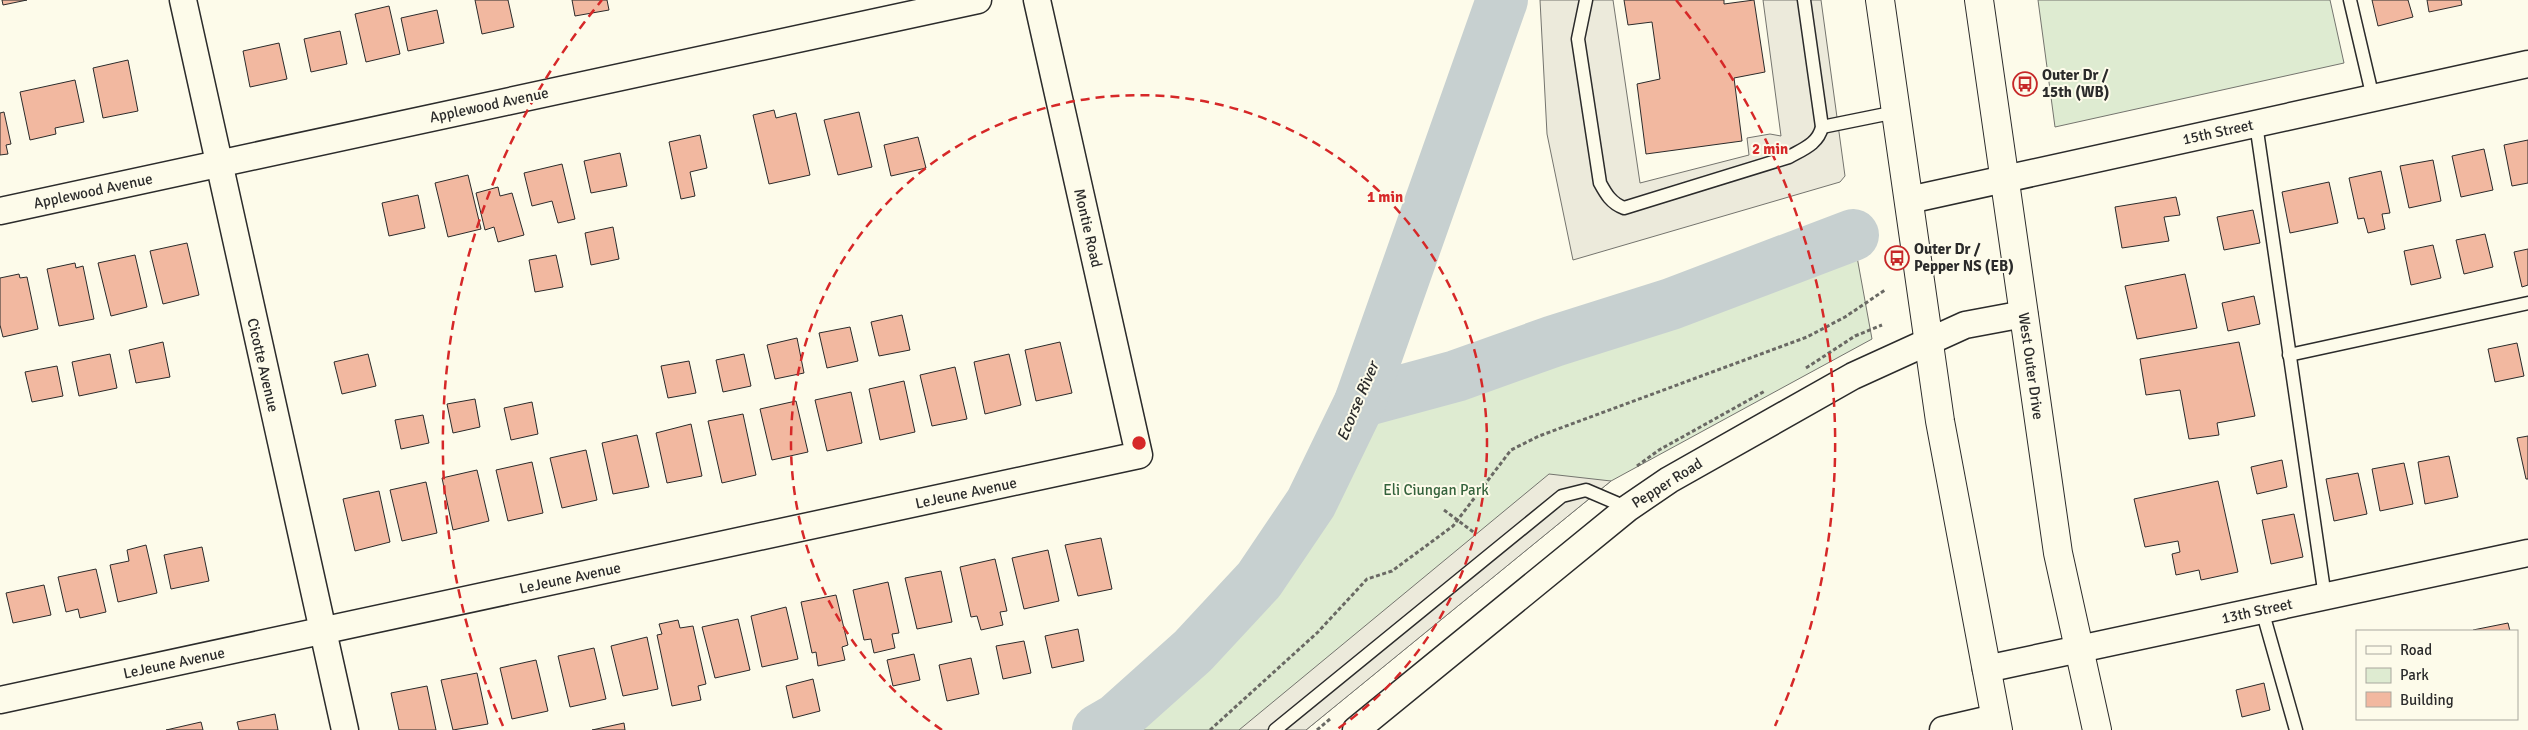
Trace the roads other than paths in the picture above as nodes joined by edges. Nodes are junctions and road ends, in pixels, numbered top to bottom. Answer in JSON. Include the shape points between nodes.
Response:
{"nodes":[{"id":1,"x":183,"y":0,"type":"edge"},
{"id":2,"x":978,"y":0,"type":"edge"},
{"id":3,"x":1037,"y":0,"type":"edge"},
{"id":4,"x":1586,"y":0,"type":"edge"},
{"id":5,"x":1804,"y":0,"type":"edge"},
{"id":6,"x":1880,"y":0,"type":"edge"},
{"id":7,"x":1979,"y":0,"type":"edge"},
{"id":8,"x":2350,"y":0,"type":"edge"},
{"id":9,"x":2528,"y":64,"type":"edge"},
{"id":10,"x":2372,"y":98,"type":"junction"},
{"id":11,"x":1896,"y":112,"type":"junction"},
{"id":12,"x":2256,"y":124,"type":"junction"},
{"id":13,"x":1822,"y":127,"type":"junction"},
{"id":14,"x":218,"y":164,"type":"junction"},
{"id":15,"x":2004,"y":180,"type":"junction"},
{"id":16,"x":1908,"y":200,"type":"junction"},
{"id":17,"x":0,"y":211,"type":"edge"},
{"id":18,"x":2528,"y":303,"type":"edge"},
{"id":19,"x":2024,"y":314,"type":"junction"},
{"id":20,"x":1929,"y":341,"type":"junction"},
{"id":21,"x":2289,"y":355,"type":"junction"},
{"id":22,"x":1140,"y":455,"type":"joint"},
{"id":23,"x":1628,"y":508,"type":"junction"},
{"id":24,"x":2528,"y":553,"type":"edge"},
{"id":25,"x":2324,"y":597,"type":"junction"},
{"id":26,"x":2262,"y":610,"type":"junction"},
{"id":27,"x":322,"y":631,"type":"junction"},
{"id":28,"x":2078,"y":650,"type":"junction"},
{"id":29,"x":1986,"y":669,"type":"junction"},
{"id":30,"x":0,"y":700,"type":"edge"},
{"id":31,"x":1997,"y":724,"type":"edge"},
{"id":32,"x":345,"y":730,"type":"edge"},
{"id":33,"x":1275,"y":730,"type":"edge"},
{"id":34,"x":1356,"y":730,"type":"edge"},
{"id":35,"x":1943,"y":730,"type":"edge"},
{"id":36,"x":2097,"y":730,"type":"edge"},
{"id":37,"x":2296,"y":730,"type":"edge"}],
"edges":[{"from":1,"to":14,"type":"street","name":"Cicotte Avenue"},
{"from":2,"to":14,"type":"street","name":"Applewood Avenue"},
{"from":3,"to":22,"type":"street","name":"Montie Road"},
{"from":4,"to":13,"type":"lane","via":[[1578,39],[1600,183],[1616,205],[1624,208],[1789,157],[1820,136]]},
{"from":5,"to":13,"type":"lane"},
{"from":6,"to":11,"type":"main road"},
{"from":7,"to":15,"type":"main road","name":"West Outer Drive"},
{"from":8,"to":10,"type":"lane"},
{"from":9,"to":10,"type":"street","name":"15th Street"},
{"from":10,"to":12,"type":"street","name":"15th Street"},
{"from":11,"to":13,"type":"lane"},
{"from":11,"to":16,"type":"main road"},
{"from":12,"to":15,"type":"street","name":"15th Street"},
{"from":12,"to":21,"type":"lane"},
{"from":14,"to":17,"type":"street","name":"Applewood Avenue"},
{"from":14,"to":27,"type":"street","name":"Cicotte Avenue"},
{"from":15,"to":16,"type":"street","name":"15th Street"},
{"from":15,"to":19,"type":"main road","name":"West Outer Drive"},
{"from":16,"to":20,"type":"main road"},
{"from":18,"to":21,"type":"lane"},
{"from":19,"to":20,"type":"street","name":"Pepper Road","via":[[1965,324]]},
{"from":19,"to":28,"type":"main road","name":"West Outer Drive","via":[[2058,553]]},
{"from":20,"to":23,"type":"street","name":"Pepper Road","via":[[1852,376],[1669,480]]},
{"from":20,"to":29,"type":"main road","via":[[1940,421]]},
{"from":21,"to":25,"type":"lane"},
{"from":22,"to":27,"type":"street","name":"LeJeune Avenue"},
{"from":23,"to":33,"type":"lane","via":[[1586,490],[1562,496]]},
{"from":23,"to":34,"type":"street","name":"Pepper Road"},
{"from":24,"to":25,"type":"street","name":"13th Street"},
{"from":25,"to":26,"type":"street","name":"13th Street"},
{"from":26,"to":28,"type":"street","name":"13th Street"},
{"from":26,"to":37,"type":"lane"},
{"from":27,"to":30,"type":"street","name":"LeJeune Avenue"},
{"from":27,"to":32,"type":"street","name":"Cicotte Avenue"},
{"from":28,"to":29,"type":"street","name":"13th Street"},
{"from":28,"to":36,"type":"main road","name":"West Outer Drive"},
{"from":29,"to":31,"type":"main road"},
{"from":31,"to":35,"type":"street"}]}
